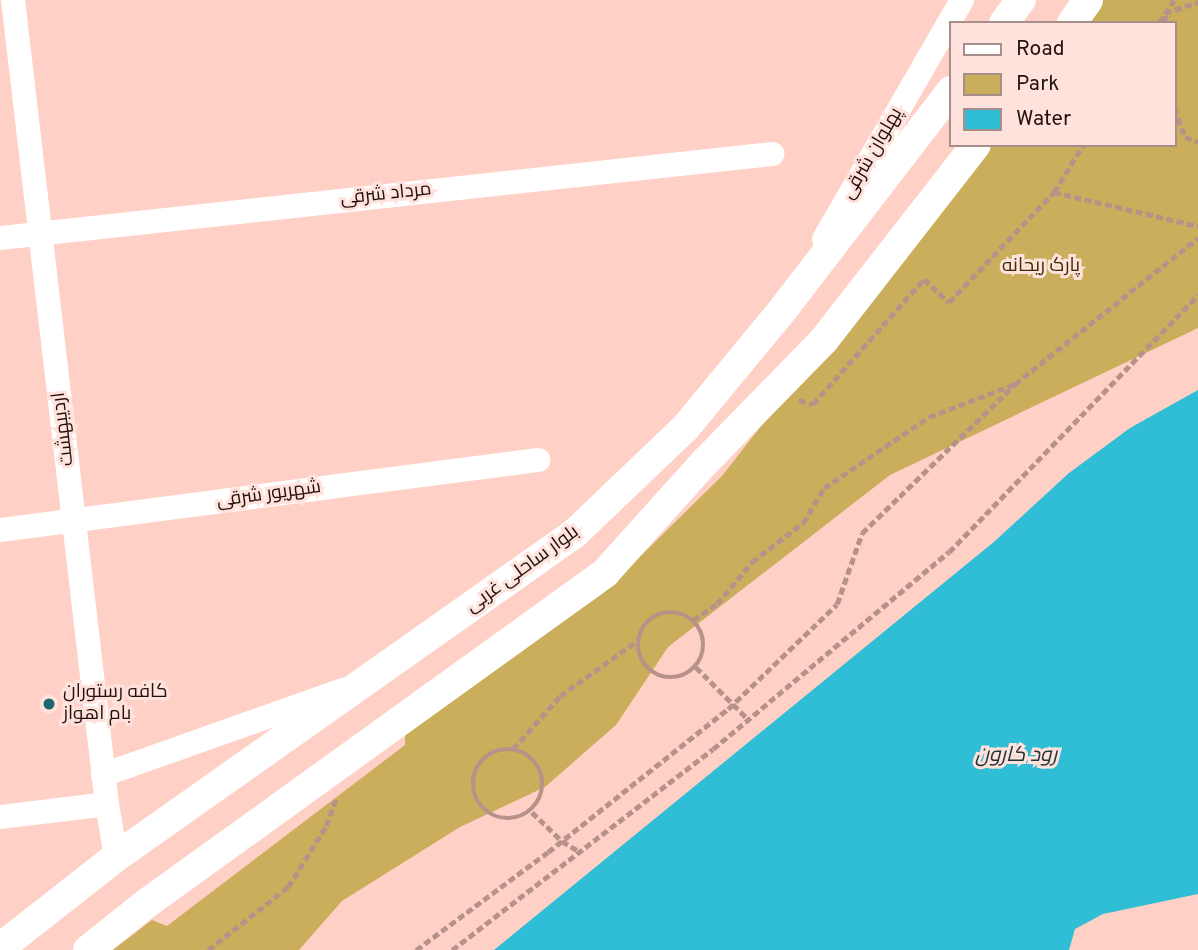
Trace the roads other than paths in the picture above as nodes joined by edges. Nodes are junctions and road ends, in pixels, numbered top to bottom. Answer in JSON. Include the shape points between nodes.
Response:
{"nodes":[{"id":1,"x":13,"y":0,"type":"edge"},
{"id":2,"x":962,"y":0,"type":"edge"},
{"id":3,"x":1021,"y":0,"type":"edge"},
{"id":4,"x":1088,"y":0,"type":"edge"},
{"id":5,"x":1005,"y":21,"type":"edge"},
{"id":6,"x":1073,"y":21,"type":"edge"},
{"id":7,"x":950,"y":92,"type":"edge"},
{"id":8,"x":974,"y":147,"type":"edge"},
{"id":9,"x":772,"y":154,"type":"dead end"},
{"id":10,"x":41,"y":232,"type":"junction"},
{"id":11,"x":0,"y":237,"type":"edge"},
{"id":12,"x":784,"y":308,"type":"junction"},
{"id":13,"x":538,"y":460,"type":"dead end"},
{"id":14,"x":74,"y":521,"type":"junction"},
{"id":15,"x":0,"y":530,"type":"edge"},
{"id":16,"x":367,"y":681,"type":"junction"},
{"id":17,"x":103,"y":775,"type":"junction"},
{"id":18,"x":107,"y":804,"type":"junction"},
{"id":19,"x":0,"y":817,"type":"edge"},
{"id":20,"x":116,"y":857,"type":"junction"},
{"id":21,"x":0,"y":948,"type":"edge"},
{"id":22,"x":88,"y":950,"type":"edge"}],
"edges":[{"from":1,"to":10,"type":"street","name":"اردیبهشت"},
{"from":2,"to":12,"type":"street","name":"پهلوان شرقی"},
{"from":3,"to":5,"type":"main road"},
{"from":4,"to":6,"type":"main road"},
{"from":7,"to":12,"type":"main road","name":"بلوار ساحلی غربی"},
{"from":8,"to":22,"type":"main road","via":[[824,340],[606,573],[146,903]]},
{"from":9,"to":10,"type":"street","name":"مرداد شرقی"},
{"from":10,"to":11,"type":"street","name":"مرداد شرقی"},
{"from":10,"to":14,"type":"street","name":"اردیبهشت"},
{"from":12,"to":16,"type":"main road","name":"بلوار ساحلی غربی","via":[[686,427],[575,533]]},
{"from":13,"to":14,"type":"street","name":"شهریور شرقی"},
{"from":14,"to":15,"type":"street","name":"شهریور شرقی"},
{"from":14,"to":17,"type":"street","name":"اردیبهشت"},
{"from":16,"to":17,"type":"street"},
{"from":16,"to":20,"type":"main road","name":"بلوار ساحلی غربی"},
{"from":17,"to":18,"type":"street","name":"اردیبهشت"},
{"from":18,"to":19,"type":"street"},
{"from":18,"to":20,"type":"street","name":"اردیبهشت"},
{"from":20,"to":21,"type":"main road","name":"بلوار ساحلی غربی"}]}
